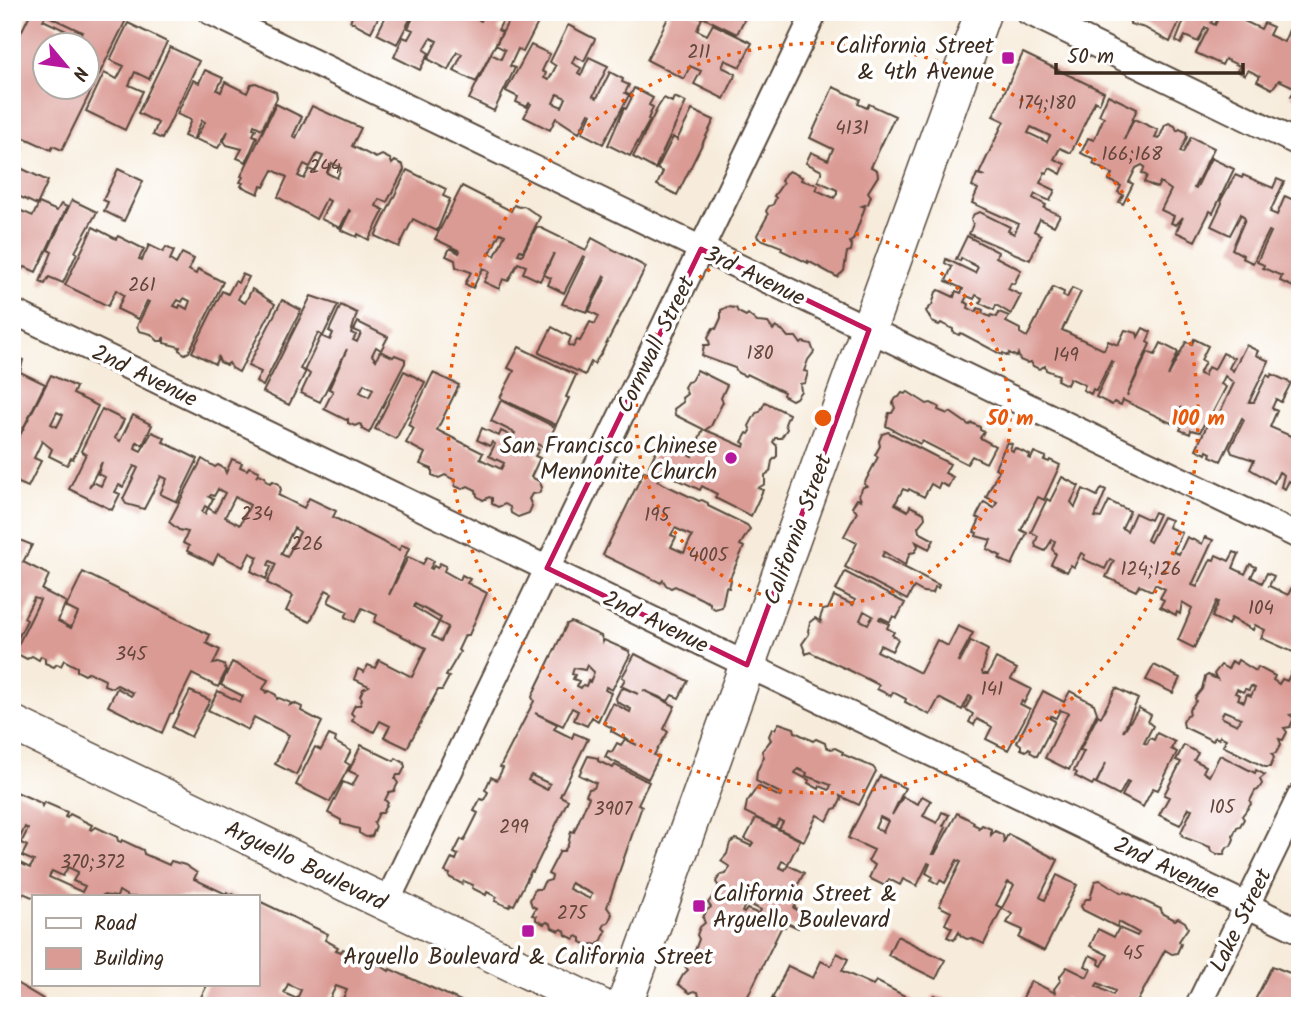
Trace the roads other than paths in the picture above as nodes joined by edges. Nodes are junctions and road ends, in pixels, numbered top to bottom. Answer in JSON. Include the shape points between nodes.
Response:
{"nodes":[{"id":1,"x":210,"y":12,"type":"edge"},
{"id":2,"x":816,"y":12,"type":"edge"},
{"id":3,"x":984,"y":12,"type":"edge"},
{"id":4,"x":1028,"y":12,"type":"edge"},
{"id":5,"x":1300,"y":144,"type":"edge"},
{"id":6,"x":701,"y":249,"type":"junction"},
{"id":7,"x":12,"y":311,"type":"edge"},
{"id":8,"x":869,"y":330,"type":"junction"},
{"id":9,"x":1300,"y":537,"type":"edge"},
{"id":10,"x":547,"y":568,"type":"junction"},
{"id":11,"x":747,"y":665,"type":"junction"},
{"id":12,"x":12,"y":723,"type":"edge"},
{"id":13,"x":1300,"y":796,"type":"edge"},
{"id":14,"x":386,"y":904,"type":"junction"},
{"id":15,"x":1247,"y":905,"type":"junction"},
{"id":16,"x":1300,"y":931,"type":"edge"},
{"id":17,"x":600,"y":1006,"type":"edge"},
{"id":18,"x":624,"y":1006,"type":"edge"},
{"id":19,"x":1198,"y":1006,"type":"edge"}],
"edges":[{"from":1,"to":6,"type":"street","name":"3rd Avenue"},
{"from":2,"to":6,"type":"street","name":"Cornwall Street"},
{"from":3,"to":8,"type":"main road","name":"California Street"},
{"from":4,"to":5,"type":"street"},
{"from":6,"to":8,"type":"street","name":"3rd Avenue"},
{"from":6,"to":10,"type":"street","name":"Cornwall Street"},
{"from":7,"to":10,"type":"street","name":"2nd Avenue"},
{"from":8,"to":9,"type":"street","name":"3rd Avenue"},
{"from":8,"to":11,"type":"main road","name":"California Street"},
{"from":10,"to":11,"type":"street","name":"2nd Avenue"},
{"from":10,"to":14,"type":"street","name":"Cornwall Street"},
{"from":11,"to":15,"type":"street","name":"2nd Avenue"},
{"from":11,"to":18,"type":"main road","name":"California Street"},
{"from":12,"to":14,"type":"main road","name":"Arguello Boulevard"},
{"from":13,"to":15,"type":"street","name":"Lake Street"},
{"from":14,"to":17,"type":"main road","name":"Arguello Boulevard"},
{"from":15,"to":16,"type":"street","name":"2nd Avenue"},
{"from":15,"to":19,"type":"street","name":"Lake Street"}]}
